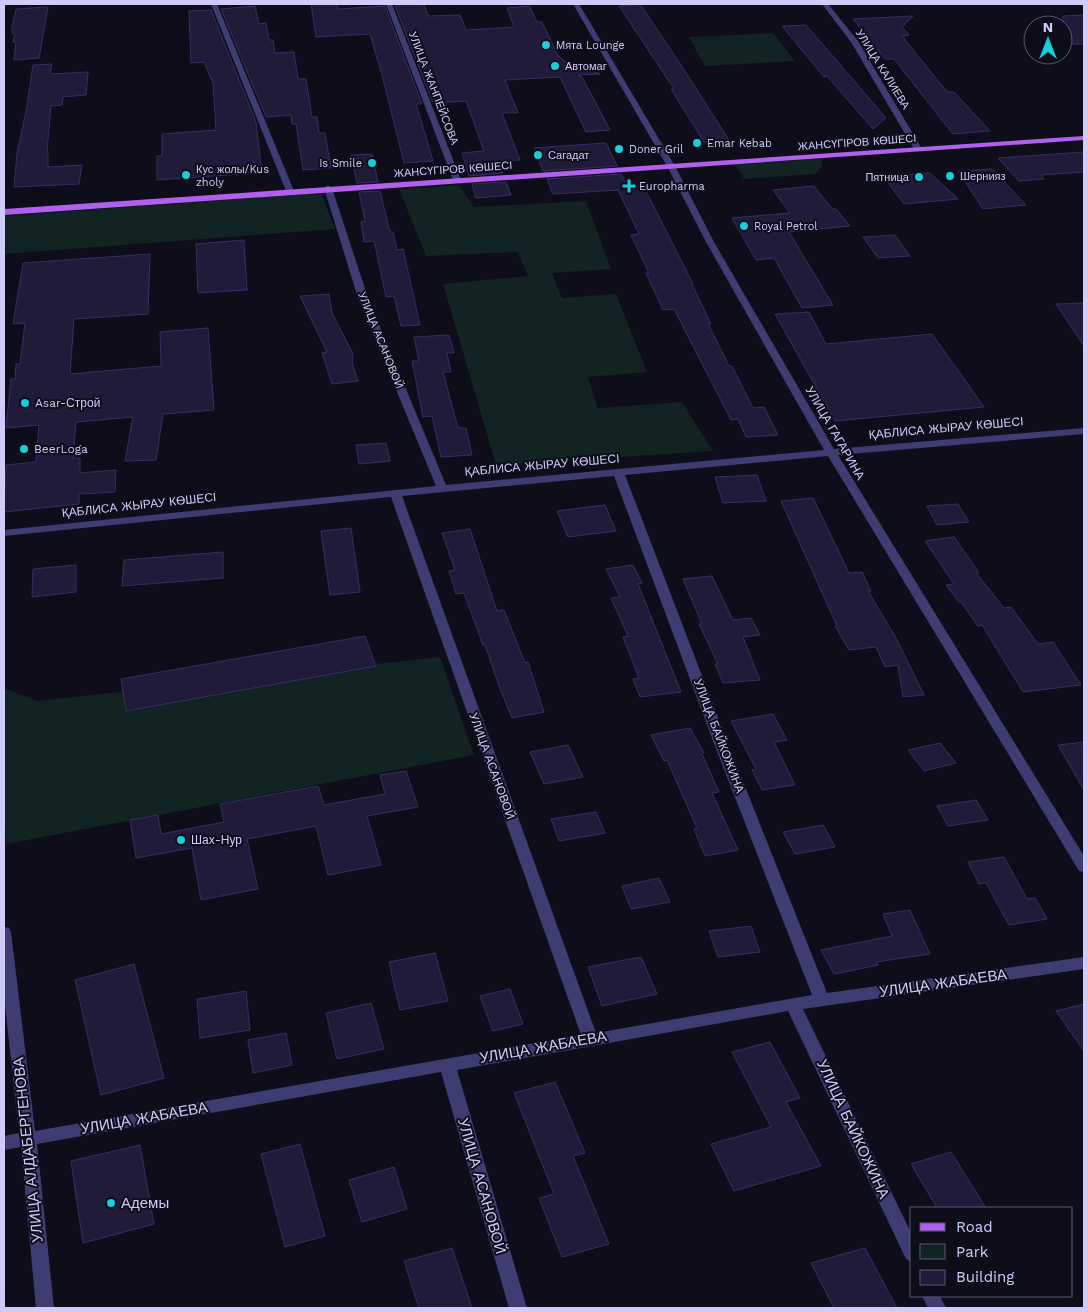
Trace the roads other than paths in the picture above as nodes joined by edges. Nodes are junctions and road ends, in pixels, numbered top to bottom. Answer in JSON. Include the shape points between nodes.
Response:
{"nodes":[{"id":1,"x":214,"y":4,"type":"edge"},
{"id":2,"x":389,"y":4,"type":"edge"},
{"id":3,"x":576,"y":4,"type":"edge"},
{"id":4,"x":825,"y":4,"type":"edge"},
{"id":5,"x":1084,"y":138,"type":"edge"},
{"id":6,"x":918,"y":149,"type":"junction"},
{"id":7,"x":671,"y":166,"type":"junction"},
{"id":8,"x":457,"y":180,"type":"junction"},
{"id":9,"x":328,"y":188,"type":"junction"},
{"id":10,"x":290,"y":191,"type":"junction"},
{"id":11,"x":4,"y":212,"type":"edge"},
{"id":12,"x":1084,"y":431,"type":"edge"},
{"id":13,"x":830,"y":451,"type":"junction"},
{"id":14,"x":618,"y":471,"type":"junction"},
{"id":15,"x":442,"y":488,"type":"junction"},
{"id":16,"x":395,"y":492,"type":"junction"},
{"id":17,"x":4,"y":533,"type":"edge"},
{"id":18,"x":1084,"y":867,"type":"edge"},
{"id":19,"x":4,"y":932,"type":"edge"},
{"id":20,"x":1084,"y":963,"type":"edge"},
{"id":21,"x":822,"y":1000,"type":"junction"},
{"id":22,"x":793,"y":1004,"type":"junction"},
{"id":23,"x":590,"y":1039,"type":"junction"},
{"id":24,"x":447,"y":1064,"type":"junction"},
{"id":25,"x":28,"y":1138,"type":"junction"},
{"id":26,"x":4,"y":1143,"type":"edge"},
{"id":27,"x":910,"y":1250,"type":"edge"},
{"id":28,"x":45,"y":1308,"type":"edge"},
{"id":29,"x":518,"y":1308,"type":"edge"}],
"edges":[{"from":1,"to":10,"type":"street"},
{"from":2,"to":8,"type":"street","name":"УЛИЦА ЖАНПЕЙСОВА"},
{"from":3,"to":7,"type":"street","name":"УЛИЦА ГАГАРИНА"},
{"from":4,"to":6,"type":"street","name":"УЛИЦА КАЛИЕВА","via":[[854,41]]},
{"from":5,"to":6,"type":"main road","name":"ЖАНСҮГІРОВ КӨШЕСІ"},
{"from":6,"to":7,"type":"main road","name":"ЖАНСҮГІРОВ КӨШЕСІ"},
{"from":7,"to":8,"type":"main road","name":"ЖАНСҮГІРОВ КӨШЕСІ"},
{"from":7,"to":13,"type":"street","name":"УЛИЦА ГАГАРИНА","via":[[710,242]]},
{"from":8,"to":9,"type":"main road","name":"ЖАНСҮГІРОВ КӨШЕСІ"},
{"from":9,"to":10,"type":"main road","name":"ЖАНСҮГІРОВ КӨШЕСІ"},
{"from":9,"to":15,"type":"street","name":"УЛИЦА АСАНОВОЙ","via":[[363,298]]},
{"from":10,"to":11,"type":"main road","name":"ЖАНСҮГІРОВ КӨШЕСІ"},
{"from":12,"to":13,"type":"street","name":"ҚАБЛИСА ЖЫРАУ КӨШЕСІ"},
{"from":13,"to":14,"type":"street","name":"ҚАБЛИСА ЖЫРАУ КӨШЕСІ"},
{"from":13,"to":18,"type":"street","name":"УЛИЦА ГАГАРИНА"},
{"from":14,"to":15,"type":"street","name":"ҚАБЛИСА ЖЫРАУ КӨШЕСІ"},
{"from":14,"to":21,"type":"street","name":"УЛИЦА БАЙКОЖИНА"},
{"from":15,"to":16,"type":"street","name":"ҚАБЛИСА ЖЫРАУ КӨШЕСІ"},
{"from":16,"to":17,"type":"street","name":"ҚАБЛИСА ЖЫРАУ КӨШЕСІ"},
{"from":16,"to":23,"type":"street","name":"УЛИЦА АСАНОВОЙ"},
{"from":19,"to":25,"type":"street","name":"УЛИЦА АЛДАБЕРГЕНОВА"},
{"from":20,"to":21,"type":"street","name":"УЛИЦА ЖАБАЕВА"},
{"from":21,"to":22,"type":"street","name":"УЛИЦА ЖАБАЕВА"},
{"from":22,"to":23,"type":"street","name":"УЛИЦА ЖАБАЕВА"},
{"from":22,"to":27,"type":"street","name":"УЛИЦА БАЙКОЖИНА"},
{"from":23,"to":24,"type":"street","name":"УЛИЦА ЖАБАЕВА"},
{"from":24,"to":25,"type":"street","name":"УЛИЦА ЖАБАЕВА"},
{"from":24,"to":29,"type":"street","name":"УЛИЦА АСАНОВОЙ"},
{"from":25,"to":26,"type":"street","name":"УЛИЦА ЖАБАЕВА"},
{"from":25,"to":28,"type":"street","name":"УЛИЦА АЛДАБЕРГЕНОВА"}]}
